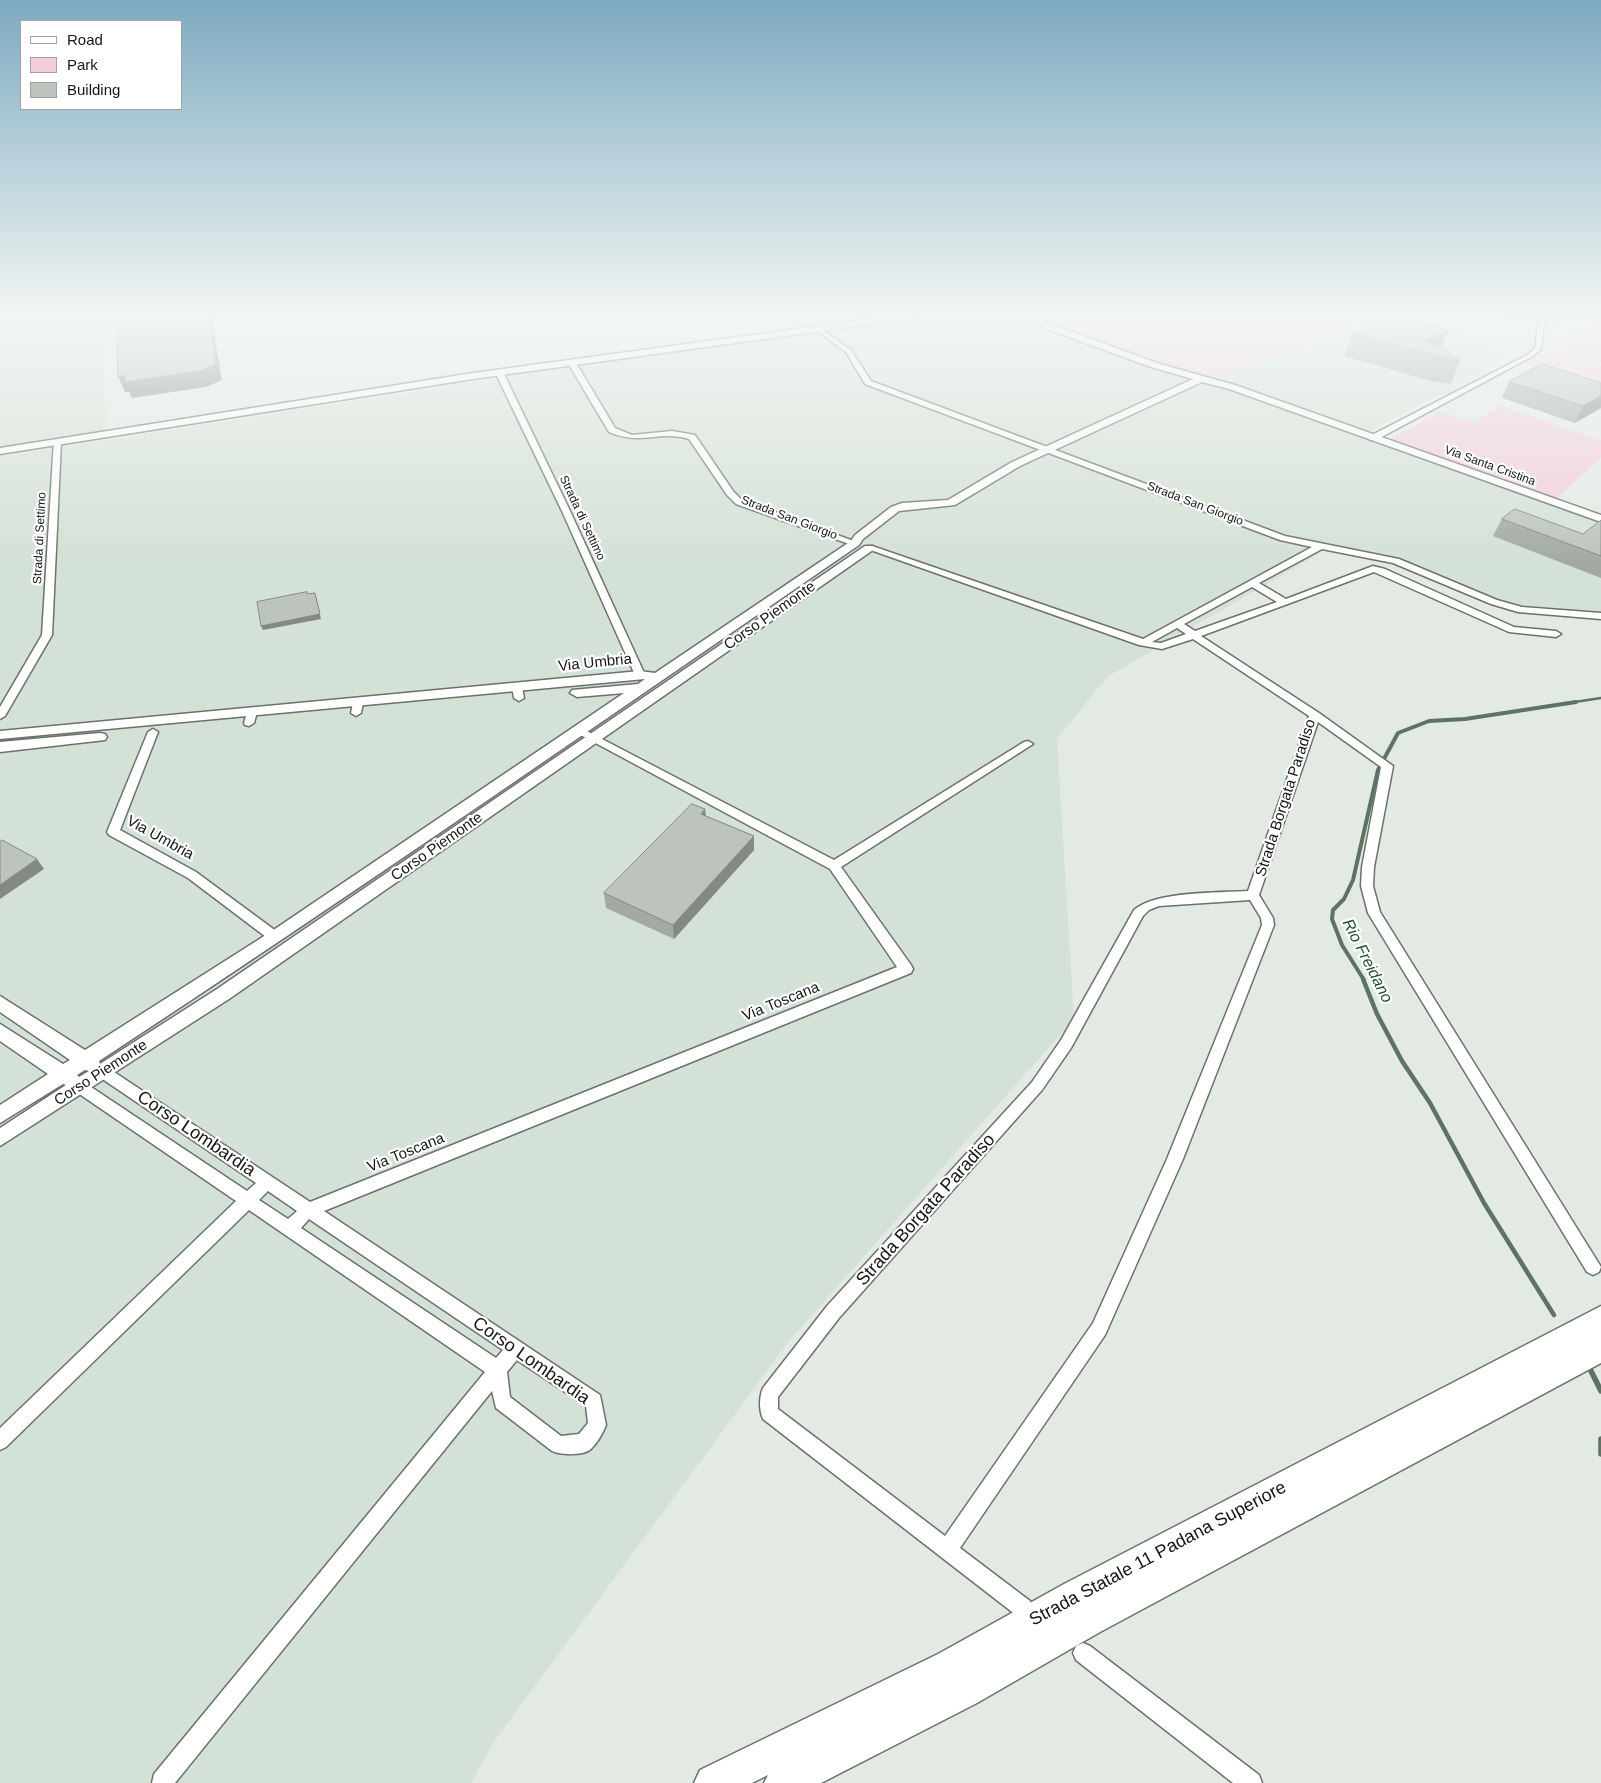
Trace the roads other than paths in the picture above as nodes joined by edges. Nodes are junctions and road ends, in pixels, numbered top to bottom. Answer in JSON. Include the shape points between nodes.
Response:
{"nodes":[{"id":1,"x":340,"y":397,"type":"edge"},
{"id":2,"x":511,"y":397,"type":"edge"},
{"id":3,"x":592,"y":397,"type":"edge"},
{"id":4,"x":909,"y":397,"type":"edge"},
{"id":5,"x":1162,"y":397,"type":"edge"},
{"id":6,"x":1260,"y":397,"type":"edge"},
{"id":7,"x":1453,"y":397,"type":"edge"},
{"id":8,"x":1373,"y":438,"type":"junction"},
{"id":9,"x":57,"y":442,"type":"junction"},
{"id":10,"x":1050,"y":450,"type":"junction"},
{"id":11,"x":0,"y":451,"type":"edge"},
{"id":12,"x":1601,"y":519,"type":"edge"},
{"id":13,"x":862,"y":546,"type":"junction"},
{"id":14,"x":1320,"y":546,"type":"junction"},
{"id":15,"x":1252,"y":583,"type":"junction"},
{"id":16,"x":1285,"y":603,"type":"junction"},
{"id":17,"x":1543,"y":612,"type":"junction"},
{"id":18,"x":1601,"y":616,"type":"edge"},
{"id":19,"x":1177,"y":624,"type":"junction"},
{"id":20,"x":1194,"y":636,"type":"junction"},
{"id":21,"x":1144,"y":643,"type":"junction"},
{"id":22,"x":641,"y":681,"type":"junction"},
{"id":23,"x":666,"y":682,"type":"junction"},
{"id":24,"x":1315,"y":715,"type":"junction"},
{"id":25,"x":0,"y":716,"type":"edge"},
{"id":26,"x":250,"y":718,"type":"junction"},
{"id":27,"x":579,"y":730,"type":"junction"},
{"id":28,"x":153,"y":732,"type":"junction"},
{"id":29,"x":0,"y":735,"type":"edge"},
{"id":30,"x":594,"y":738,"type":"junction"},
{"id":31,"x":1028,"y":744,"type":"dead end"},
{"id":32,"x":0,"y":747,"type":"edge"},
{"id":33,"x":834,"y":866,"type":"junction"},
{"id":34,"x":370,"y":872,"type":"junction"},
{"id":35,"x":386,"y":882,"type":"junction"},
{"id":36,"x":1253,"y":895,"type":"junction"},
{"id":37,"x":303,"y":918,"type":"junction"},
{"id":38,"x":319,"y":928,"type":"junction"},
{"id":39,"x":276,"y":936,"type":"junction"},
{"id":40,"x":0,"y":1003,"type":"edge"},
{"id":41,"x":0,"y":1031,"type":"edge"},
{"id":42,"x":84,"y":1060,"type":"junction"},
{"id":43,"x":103,"y":1072,"type":"junction"},
{"id":44,"x":63,"y":1074,"type":"junction"},
{"id":45,"x":80,"y":1087,"type":"junction"},
{"id":46,"x":0,"y":1115,"type":"edge"},
{"id":47,"x":0,"y":1138,"type":"edge"},
{"id":48,"x":267,"y":1182,"type":"junction"},
{"id":49,"x":248,"y":1200,"type":"junction"},
{"id":50,"x":308,"y":1210,"type":"junction"},
{"id":51,"x":289,"y":1229,"type":"junction"},
{"id":52,"x":1593,"y":1267,"type":"dead end"},
{"id":53,"x":1601,"y":1320,"type":"edge"},
{"id":54,"x":1601,"y":1347,"type":"edge"},
{"id":55,"x":515,"y":1350,"type":"junction"},
{"id":56,"x":498,"y":1370,"type":"junction"},
{"id":57,"x":0,"y":1440,"type":"edge"},
{"id":58,"x":947,"y":1550,"type":"junction"},
{"id":59,"x":1023,"y":1608,"type":"dead end"},
{"id":60,"x":1083,"y":1653,"type":"dead end"},
{"id":61,"x":162,"y":1782,"type":"edge"},
{"id":62,"x":714,"y":1783,"type":"edge"},
{"id":63,"x":783,"y":1783,"type":"edge"},
{"id":64,"x":1251,"y":1783,"type":"edge"}],
"edges":[{"from":1,"to":9,"type":"street"},
{"from":2,"to":22,"type":"street","name":"Strada di Settimo","via":[[566,511]]},
{"from":3,"to":13,"type":"street","name":"Strada San Giorgio","via":[[612,430],[622,437],[674,433],[692,437],[739,502]]},
{"from":4,"to":10,"type":"street","name":"Strada San Giorgio"},
{"from":5,"to":10,"type":"street","name":"Corso Piemonte"},
{"from":6,"to":8,"type":"street","name":"Via Santa Cristina"},
{"from":7,"to":8,"type":"street"},
{"from":8,"to":12,"type":"street","name":"Via Santa Cristina"},
{"from":9,"to":11,"type":"street"},
{"from":9,"to":25,"type":"street","name":"Strada di Settimo","via":[[47,635]]},
{"from":10,"to":13,"type":"street","name":"Corso Piemonte","via":[[1016,464],[951,503],[899,508],[859,537]]},
{"from":10,"to":14,"type":"street","name":"Strada San Giorgio","via":[[1283,538]]},
{"from":13,"to":21,"type":"street","name":"Strada San Giorgio"},
{"from":13,"to":23,"type":"street","name":"Corso Piemonte"},
{"from":14,"to":15,"type":"street"},
{"from":14,"to":17,"type":"street","name":"Strada San Giorgio","via":[[1396,561],[1494,602]]},
{"from":15,"to":16,"type":"street"},
{"from":15,"to":19,"type":"street"},
{"from":16,"to":17,"type":"street","name":"Strada San Giorgio","via":[[1373,569],[1512,630],[1556,634]]},
{"from":16,"to":20,"type":"street","name":"Strada San Giorgio"},
{"from":17,"to":18,"type":"street","name":"Strada San Giorgio"},
{"from":19,"to":20,"type":"street","name":"Strada Borgata Paradiso"},
{"from":19,"to":21,"type":"street"},
{"from":20,"to":21,"type":"street","name":"Strada San Giorgio","via":[[1162,646]]},
{"from":20,"to":24,"type":"street","name":"Strada Borgata Paradiso"},
{"from":22,"to":23,"type":"street","name":"Corso Piemonte"},
{"from":22,"to":26,"type":"street","name":"Via Umbria"},
{"from":22,"to":27,"type":"street","name":"Corso Piemonte"},
{"from":23,"to":30,"type":"street","name":"Corso Piemonte"},
{"from":24,"to":36,"type":"street","name":"Strada Borgata Paradiso"},
{"from":24,"to":52,"type":"street","via":[[1387,766],[1368,867],[1367,886],[1374,913]]},
{"from":26,"to":28,"type":"street","name":"Via Umbria"},
{"from":26,"to":29,"type":"street","name":"Via Umbria"},
{"from":27,"to":30,"type":"street","name":"Via Toscana"},
{"from":27,"to":34,"type":"street","name":"Corso Piemonte"},
{"from":28,"to":32,"type":"street","name":"Via Umbria"},
{"from":28,"to":39,"type":"street","name":"Via Umbria","via":[[113,832],[192,875]]},
{"from":30,"to":33,"type":"street","name":"Via Toscana"},
{"from":30,"to":35,"type":"street","name":"Corso Piemonte"},
{"from":31,"to":33,"type":"street"},
{"from":33,"to":50,"type":"street","name":"Via Toscana","via":[[906,969]]},
{"from":34,"to":35,"type":"street"},
{"from":34,"to":37,"type":"street","name":"Corso Piemonte"},
{"from":35,"to":38,"type":"street","name":"Corso Piemonte"},
{"from":36,"to":58,"type":"street","name":"Strada Borgata Paradiso","via":[[1268,925],[1175,1159],[1099,1329]]},
{"from":36,"to":58,"type":"street","name":"Strada Borgata Paradiso","via":[[1158,902],[1138,913],[1066,1044],[1038,1086],[833,1312],[769,1394],[770,1413]]},
{"from":37,"to":38,"type":"street"},
{"from":37,"to":39,"type":"street","name":"Corso Piemonte"},
{"from":38,"to":43,"type":"street","name":"Corso Piemonte"},
{"from":39,"to":42,"type":"street","name":"Corso Piemonte"},
{"from":40,"to":42,"type":"street","name":"Corso Lombardia"},
{"from":41,"to":44,"type":"street","name":"Corso Lombardia"},
{"from":42,"to":43,"type":"street","name":"Corso Lombardia"},
{"from":42,"to":44,"type":"street","name":"Corso Piemonte"},
{"from":43,"to":45,"type":"street","name":"Corso Piemonte"},
{"from":43,"to":48,"type":"street","name":"Corso Lombardia"},
{"from":44,"to":45,"type":"street","name":"Corso Lombardia"},
{"from":44,"to":46,"type":"street","name":"Corso Piemonte"},
{"from":45,"to":47,"type":"street","name":"Corso Piemonte"},
{"from":45,"to":49,"type":"street","name":"Corso Lombardia"},
{"from":48,"to":49,"type":"street"},
{"from":48,"to":50,"type":"street","name":"Corso Lombardia"},
{"from":49,"to":51,"type":"street","name":"Corso Lombardia"},
{"from":49,"to":57,"type":"street"},
{"from":50,"to":51,"type":"street","name":"Via Toscana"},
{"from":50,"to":55,"type":"street","name":"Corso Lombardia"},
{"from":51,"to":56,"type":"street","name":"Corso Lombardia"},
{"from":53,"to":62,"type":"highway","name":"Strada Statale 11 Padana Superiore","via":[[1076,1596],[950,1666]]},
{"from":54,"to":63,"type":"highway","name":"Strada Statale 11 Padana Superiore","via":[[1088,1620],[964,1690]]},
{"from":55,"to":56,"type":"street"},
{"from":55,"to":56,"type":"street","name":"Corso Lombardia","via":[[594,1401],[597,1425],[584,1443],[558,1445],[502,1402]]},
{"from":56,"to":61,"type":"street"},
{"from":58,"to":59,"type":"street","name":"Strada Borgata Paradiso"},
{"from":60,"to":64,"type":"street"}]}
